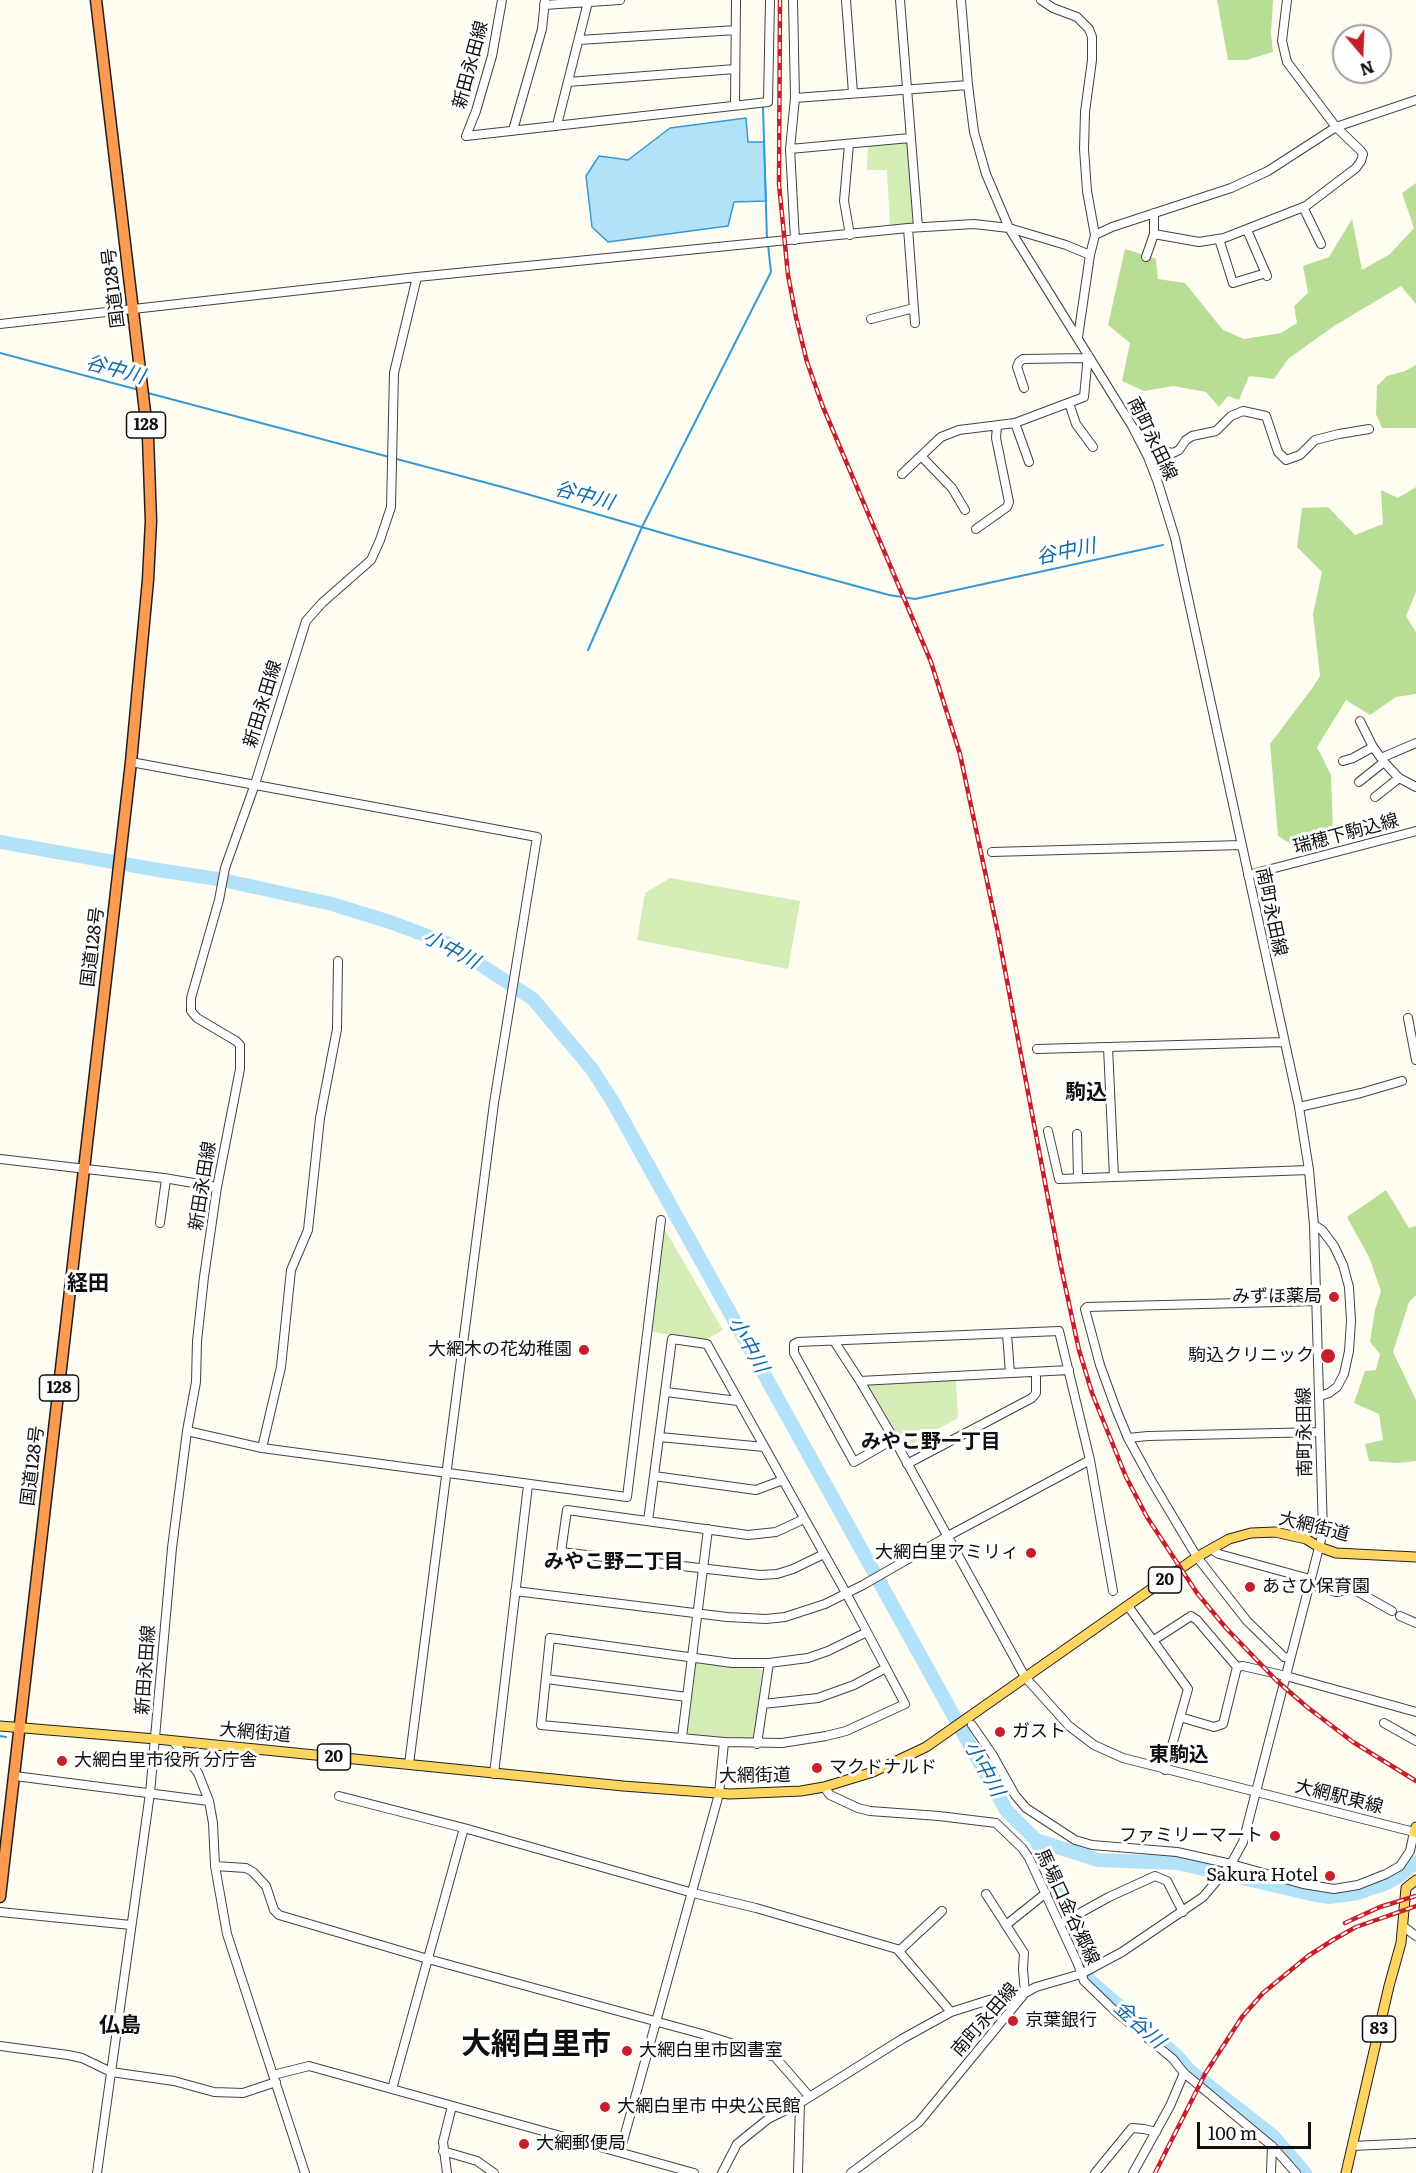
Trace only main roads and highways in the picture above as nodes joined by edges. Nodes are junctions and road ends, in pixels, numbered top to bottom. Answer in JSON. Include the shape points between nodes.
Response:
{"nodes":[{"id":1,"x":96,"y":0,"type":"edge"},
{"id":2,"x":1416,"y":1557,"type":"edge"},
{"id":3,"x":0,"y":1726,"type":"edge"},
{"id":4,"x":20,"y":1728,"type":"junction"},
{"id":5,"x":1416,"y":1880,"type":"edge"},
{"id":6,"x":0,"y":1897,"type":"edge"},
{"id":7,"x":1346,"y":2173,"type":"edge"}],
"edges":[{"from":1,"to":4,"type":"highway","name":"国道128号","number":"128","via":[[148,437],[151,521],[144,642],[131,762]]},
{"from":2,"to":4,"type":"main road","name":"大網街道","number":"20","via":[[1336,1553],[1306,1539],[1266,1532],[1229,1539],[1197,1557],[1025,1677],[968,1723],[906,1758],[824,1787],[779,1793],[719,1794]]},
{"from":3,"to":4,"type":"main road","name":"大網街道"},
{"from":4,"to":6,"type":"highway","name":"国道128号","number":"128"},
{"from":5,"to":7,"type":"main road","number":"83","via":[[1406,1888],[1404,1927]]}]}
